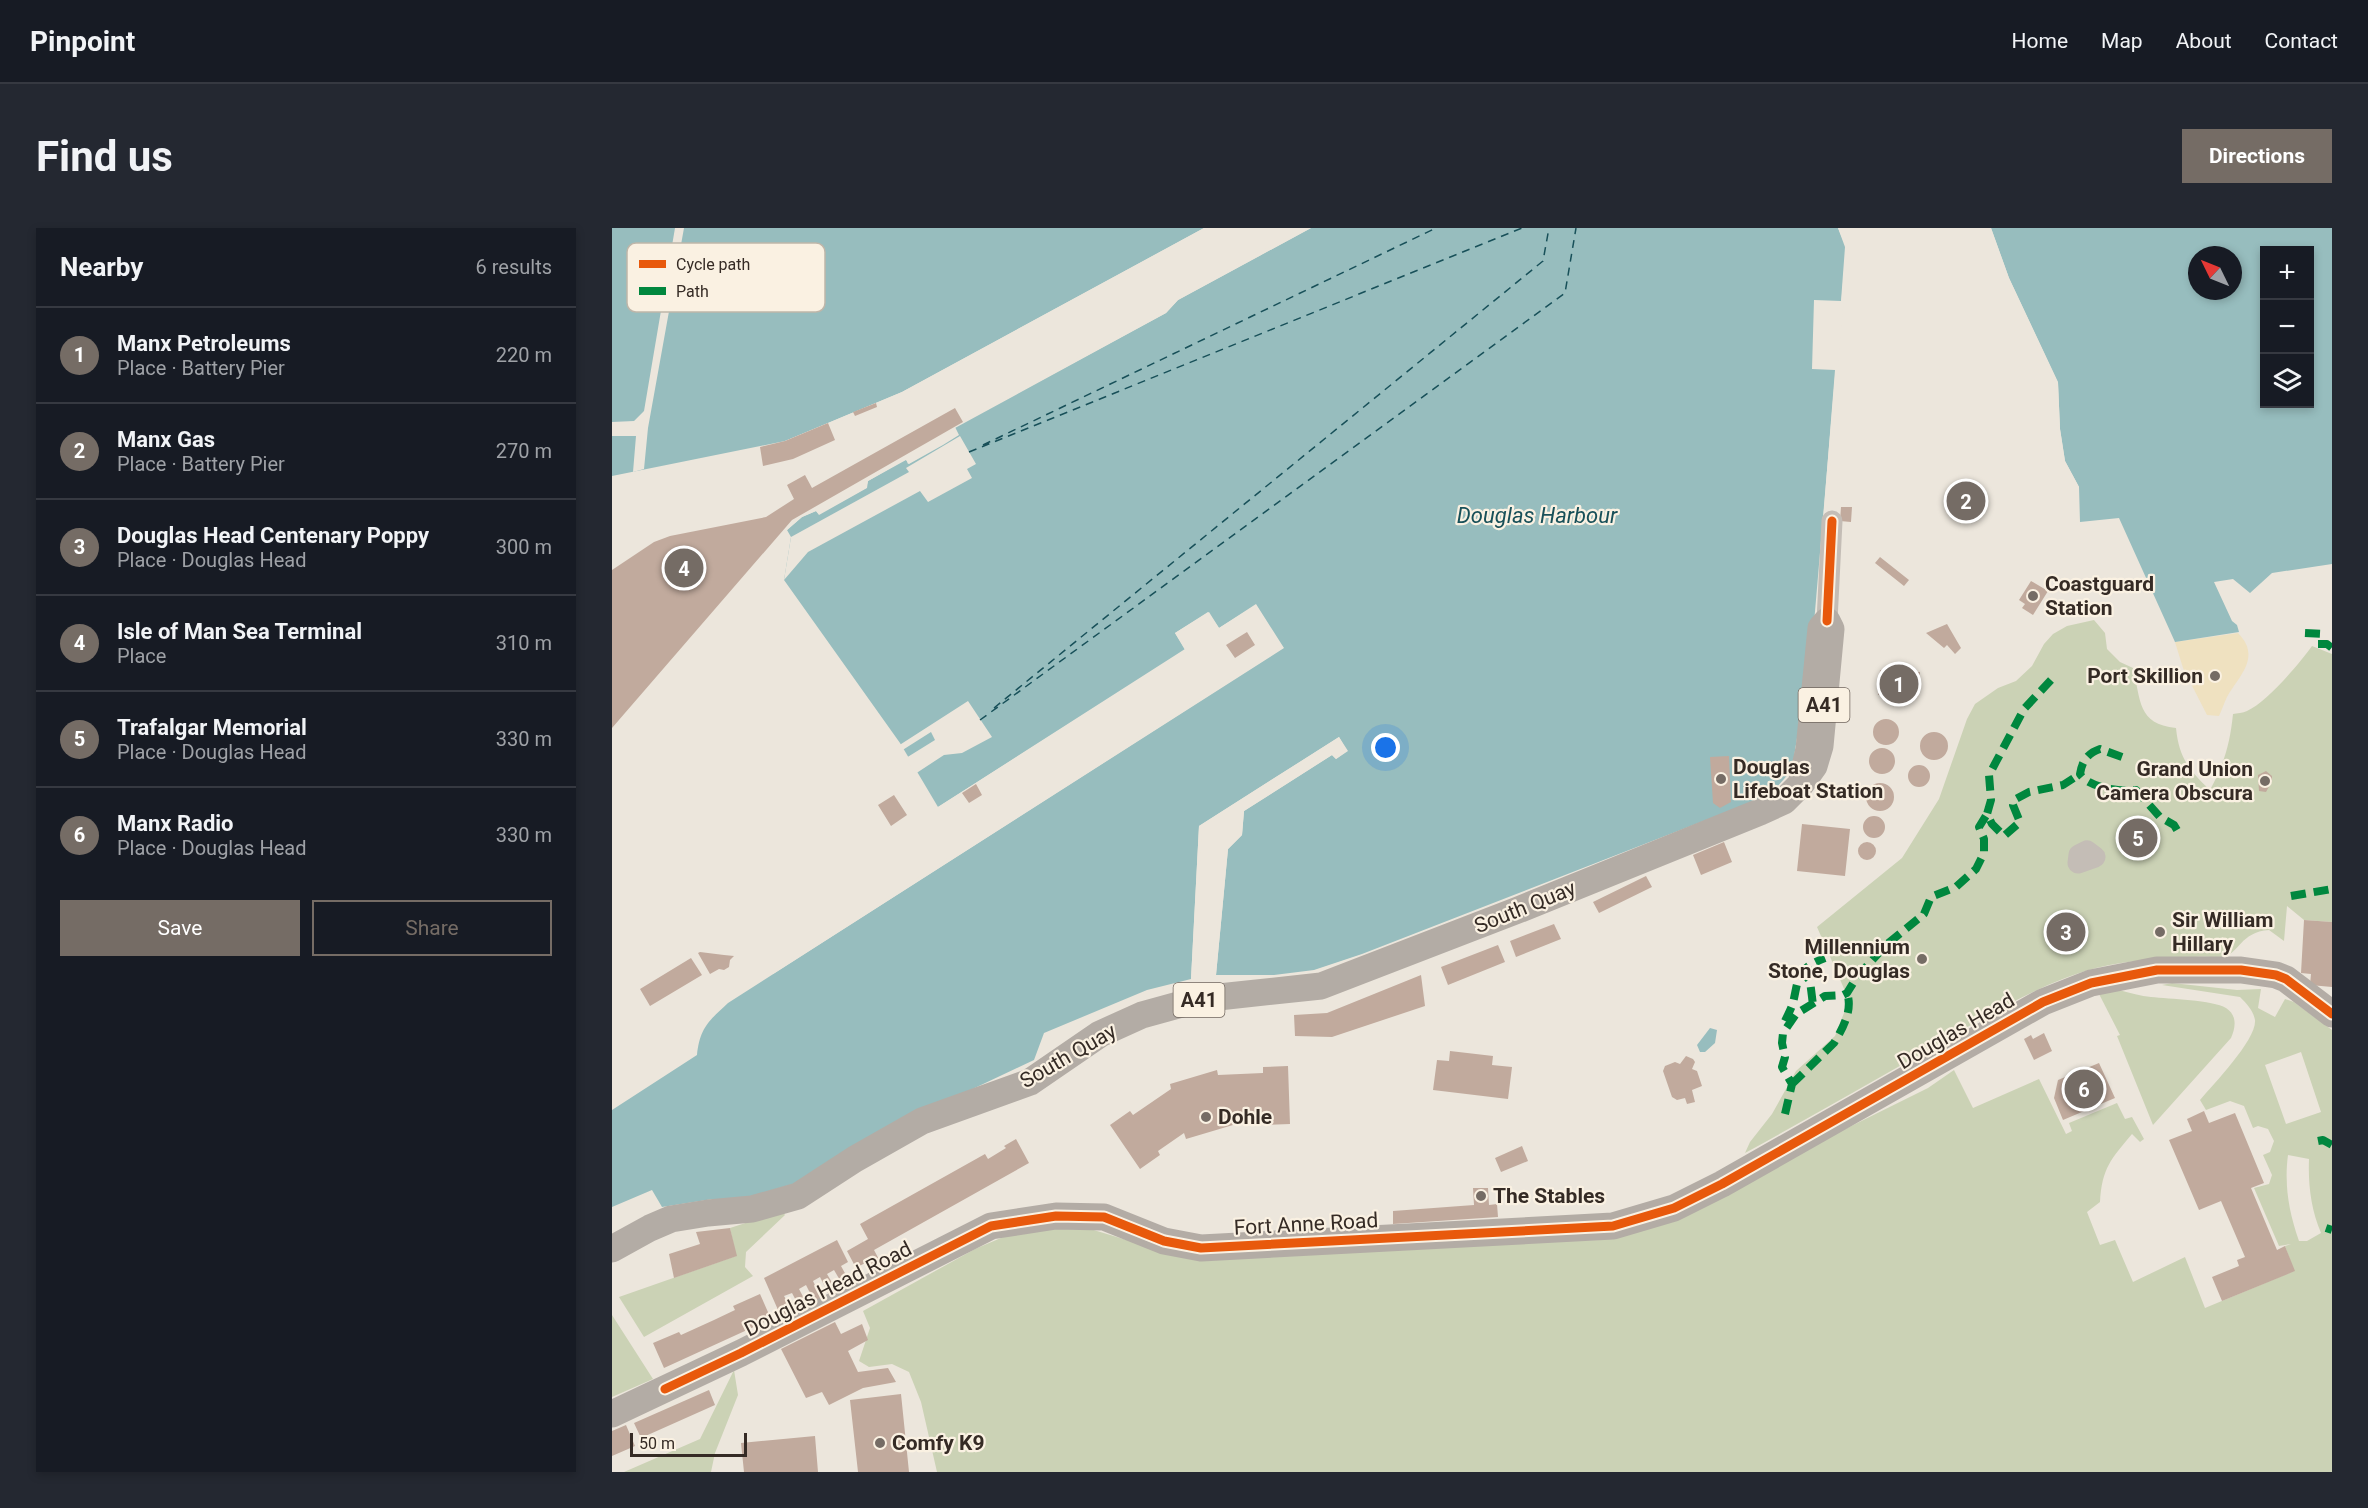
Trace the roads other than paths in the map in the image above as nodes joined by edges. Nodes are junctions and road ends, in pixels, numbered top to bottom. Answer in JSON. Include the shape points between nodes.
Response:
{"nodes":[{"id":1,"x":1832,"y":521,"type":"dead end"},
{"id":2,"x":1827,"y":621,"type":"joint"},
{"id":3,"x":2332,"y":1014,"type":"edge"},
{"id":4,"x":1006,"y":1222,"type":"joint"},
{"id":5,"x":1613,"y":1226,"type":"joint"},
{"id":6,"x":612,"y":1249,"type":"edge"},
{"id":7,"x":612,"y":1414,"type":"edge"}],
"edges":[{"from":1,"to":2,"type":"street"},
{"from":2,"to":6,"type":"main road","name":"South Quay","number":"A41","via":[[1831,629],[1820,746],[1814,766],[1784,801],[1529,906],[1320,986],[1200,999],[1142,1015],[1100,1034],[1030,1082],[922,1121],[798,1197],[752,1209],[671,1220]]},
{"from":3,"to":5,"type":"main road","name":"Douglas Head","via":[[2286,979],[2261,972],[2157,970],[2091,983],[2043,1002],[1722,1184],[1674,1208]]},
{"from":4,"to":5,"type":"main road","name":"Fort Anne Road","via":[[1056,1216],[1104,1217],[1164,1241],[1201,1248]]},
{"from":4,"to":7,"type":"main road","name":"Douglas Head Road"}]}
